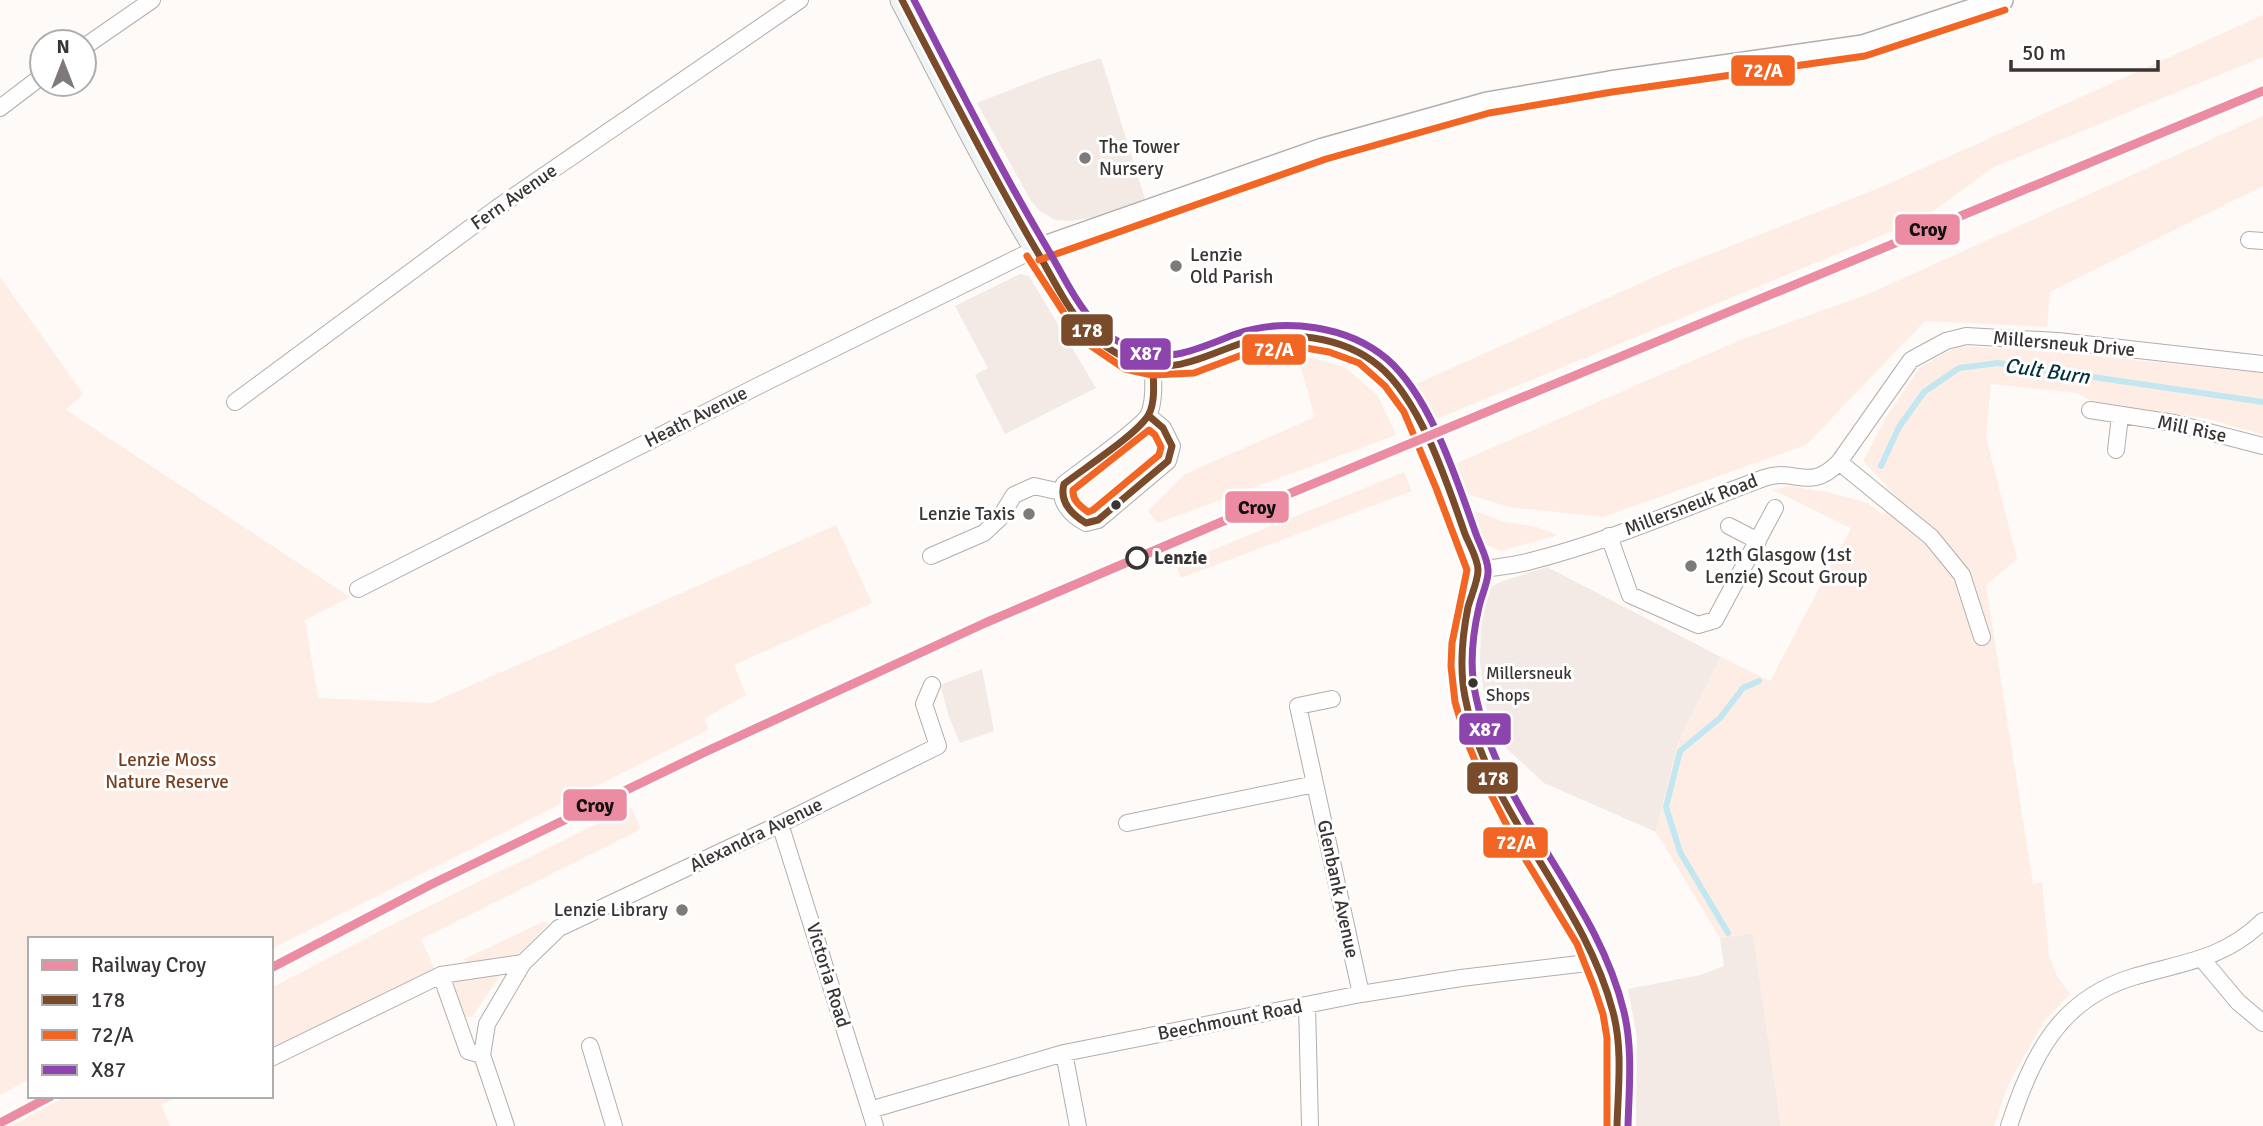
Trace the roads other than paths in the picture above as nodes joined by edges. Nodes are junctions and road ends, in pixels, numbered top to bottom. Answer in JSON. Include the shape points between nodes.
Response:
{"nodes":[{"id":1,"x":152,"y":0,"type":"edge"},
{"id":2,"x":800,"y":0,"type":"edge"},
{"id":3,"x":902,"y":0,"type":"edge"},
{"id":4,"x":2002,"y":0,"type":"edge"},
{"id":5,"x":98,"y":37,"type":"edge"},
{"id":6,"x":28,"y":87,"type":"edge"},
{"id":7,"x":0,"y":108,"type":"edge"},
{"id":8,"x":1037,"y":250,"type":"junction"},
{"id":9,"x":2263,"y":364,"type":"edge"},
{"id":10,"x":1153,"y":365,"type":"junction"},
{"id":11,"x":235,"y":402,"type":"dead end"},
{"id":12,"x":2090,"y":410,"type":"dead end"},
{"id":13,"x":1149,"y":416,"type":"junction"},
{"id":14,"x":2120,"y":416,"type":"junction"},
{"id":15,"x":2263,"y":446,"type":"edge"},
{"id":16,"x":2116,"y":450,"type":"dead end"},
{"id":17,"x":1839,"y":462,"type":"junction"},
{"id":18,"x":1061,"y":492,"type":"junction"},
{"id":19,"x":1775,"y":509,"type":"dead end"},
{"id":20,"x":1728,"y":526,"type":"dead end"},
{"id":21,"x":1609,"y":536,"type":"junction"},
{"id":22,"x":1758,"y":541,"type":"junction"},
{"id":23,"x":930,"y":556,"type":"dead end"},
{"id":24,"x":1478,"y":570,"type":"junction"},
{"id":25,"x":358,"y":589,"type":"dead end"},
{"id":26,"x":1982,"y":637,"type":"dead end"},
{"id":27,"x":932,"y":685,"type":"dead end"},
{"id":28,"x":1332,"y":699,"type":"dead end"},
{"id":29,"x":1315,"y":784,"type":"junction"},
{"id":30,"x":1127,"y":822,"type":"dead end"},
{"id":31,"x":780,"y":824,"type":"junction"},
{"id":32,"x":2263,"y":921,"type":"edge"},
{"id":33,"x":2202,"y":959,"type":"junction"},
{"id":34,"x":1596,"y":962,"type":"junction"},
{"id":35,"x":523,"y":963,"type":"junction"},
{"id":36,"x":441,"y":975,"type":"junction"},
{"id":37,"x":1361,"y":994,"type":"junction"},
{"id":38,"x":1307,"y":1005,"type":"junction"},
{"id":39,"x":2263,"y":1023,"type":"edge"},
{"id":40,"x":590,"y":1046,"type":"dead end"},
{"id":41,"x":1063,"y":1053,"type":"junction"},
{"id":42,"x":482,"y":1055,"type":"junction"},
{"id":43,"x":273,"y":1057,"type":"edge"},
{"id":44,"x":873,"y":1118,"type":"edge"},
{"id":45,"x":506,"y":1126,"type":"edge"},
{"id":46,"x":614,"y":1126,"type":"edge"},
{"id":47,"x":1078,"y":1126,"type":"edge"},
{"id":48,"x":1310,"y":1126,"type":"edge"},
{"id":49,"x":1617,"y":1126,"type":"edge"},
{"id":50,"x":2009,"y":1126,"type":"edge"}],
"edges":[{"from":1,"to":5,"type":"street"},
{"from":2,"to":11,"type":"street","name":"Fern Avenue","via":[[497,208]]},
{"from":3,"to":8,"type":"main road"},
{"from":4,"to":8,"type":"street","via":[[1863,46],[1488,103],[1324,149]]},
{"from":6,"to":7,"type":"street"},
{"from":8,"to":10,"type":"main road","via":[[1089,332],[1129,359]]},
{"from":8,"to":25,"type":"street","name":"Heath Avenue"},
{"from":9,"to":17,"type":"street","name":"Millersneuk Drive","via":[[2058,341],[1966,336],[1911,360]]},
{"from":10,"to":13,"type":"street"},
{"from":10,"to":24,"type":"main road","via":[[1192,362],[1247,342],[1300,336],[1364,354],[1393,379],[1413,407]]},
{"from":12,"to":14,"type":"street","name":"Mill Rise"},
{"from":13,"to":18,"type":"street","via":[[1064,484]]},
{"from":13,"to":18,"type":"street","via":[[1163,428],[1172,446],[1168,461],[1154,475],[1098,520],[1086,523],[1065,505]]},
{"from":14,"to":15,"type":"street","name":"Mill Rise","via":[[2186,426]]},
{"from":14,"to":16,"type":"street"},
{"from":17,"to":21,"type":"street","name":"Millersneuk Road","via":[[1828,473],[1812,478],[1770,476]]},
{"from":17,"to":26,"type":"street","via":[[1931,537],[1962,575]]},
{"from":18,"to":23,"type":"street","via":[[1034,486],[1014,495],[984,533]]},
{"from":19,"to":22,"type":"street"},
{"from":20,"to":22,"type":"street"},
{"from":21,"to":22,"type":"street","via":[[1630,595],[1698,625],[1715,620]]},
{"from":21,"to":24,"type":"street","name":"Millersneuk Road","via":[[1530,562]]},
{"from":24,"to":34,"type":"main road","via":[[1471,589],[1461,664],[1470,722],[1502,795]]},
{"from":27,"to":31,"type":"street","name":"Alexandra Avenue","via":[[924,704],[938,746]]},
{"from":28,"to":29,"type":"street","name":"Glenbank Avenue","via":[[1297,706]]},
{"from":29,"to":30,"type":"street"},
{"from":29,"to":37,"type":"street","name":"Glenbank Avenue"},
{"from":31,"to":35,"type":"street","name":"Alexandra Avenue","via":[[559,928]]},
{"from":31,"to":44,"type":"street","name":"Victoria Road"},
{"from":32,"to":33,"type":"street","via":[[2227,948]]},
{"from":33,"to":39,"type":"street","via":[[2238,1002]]},
{"from":33,"to":50,"type":"street","via":[[2131,978],[2078,1003],[2046,1043],[2021,1089]]},
{"from":34,"to":37,"type":"street","name":"Beechmount Road"},
{"from":34,"to":49,"type":"main road","via":[[1614,1013]]},
{"from":35,"to":36,"type":"street"},
{"from":35,"to":42,"type":"street","name":"Alexandra Avenue","via":[[487,1024]]},
{"from":36,"to":42,"type":"street","via":[[468,1051]]},
{"from":36,"to":43,"type":"street"},
{"from":37,"to":38,"type":"street","name":"Beechmount Road"},
{"from":38,"to":41,"type":"street","name":"Beechmount Road"},
{"from":38,"to":48,"type":"street"},
{"from":40,"to":46,"type":"street"},
{"from":41,"to":44,"type":"street","name":"Beechmount Road"},
{"from":41,"to":47,"type":"street"},
{"from":42,"to":45,"type":"street"}]}
